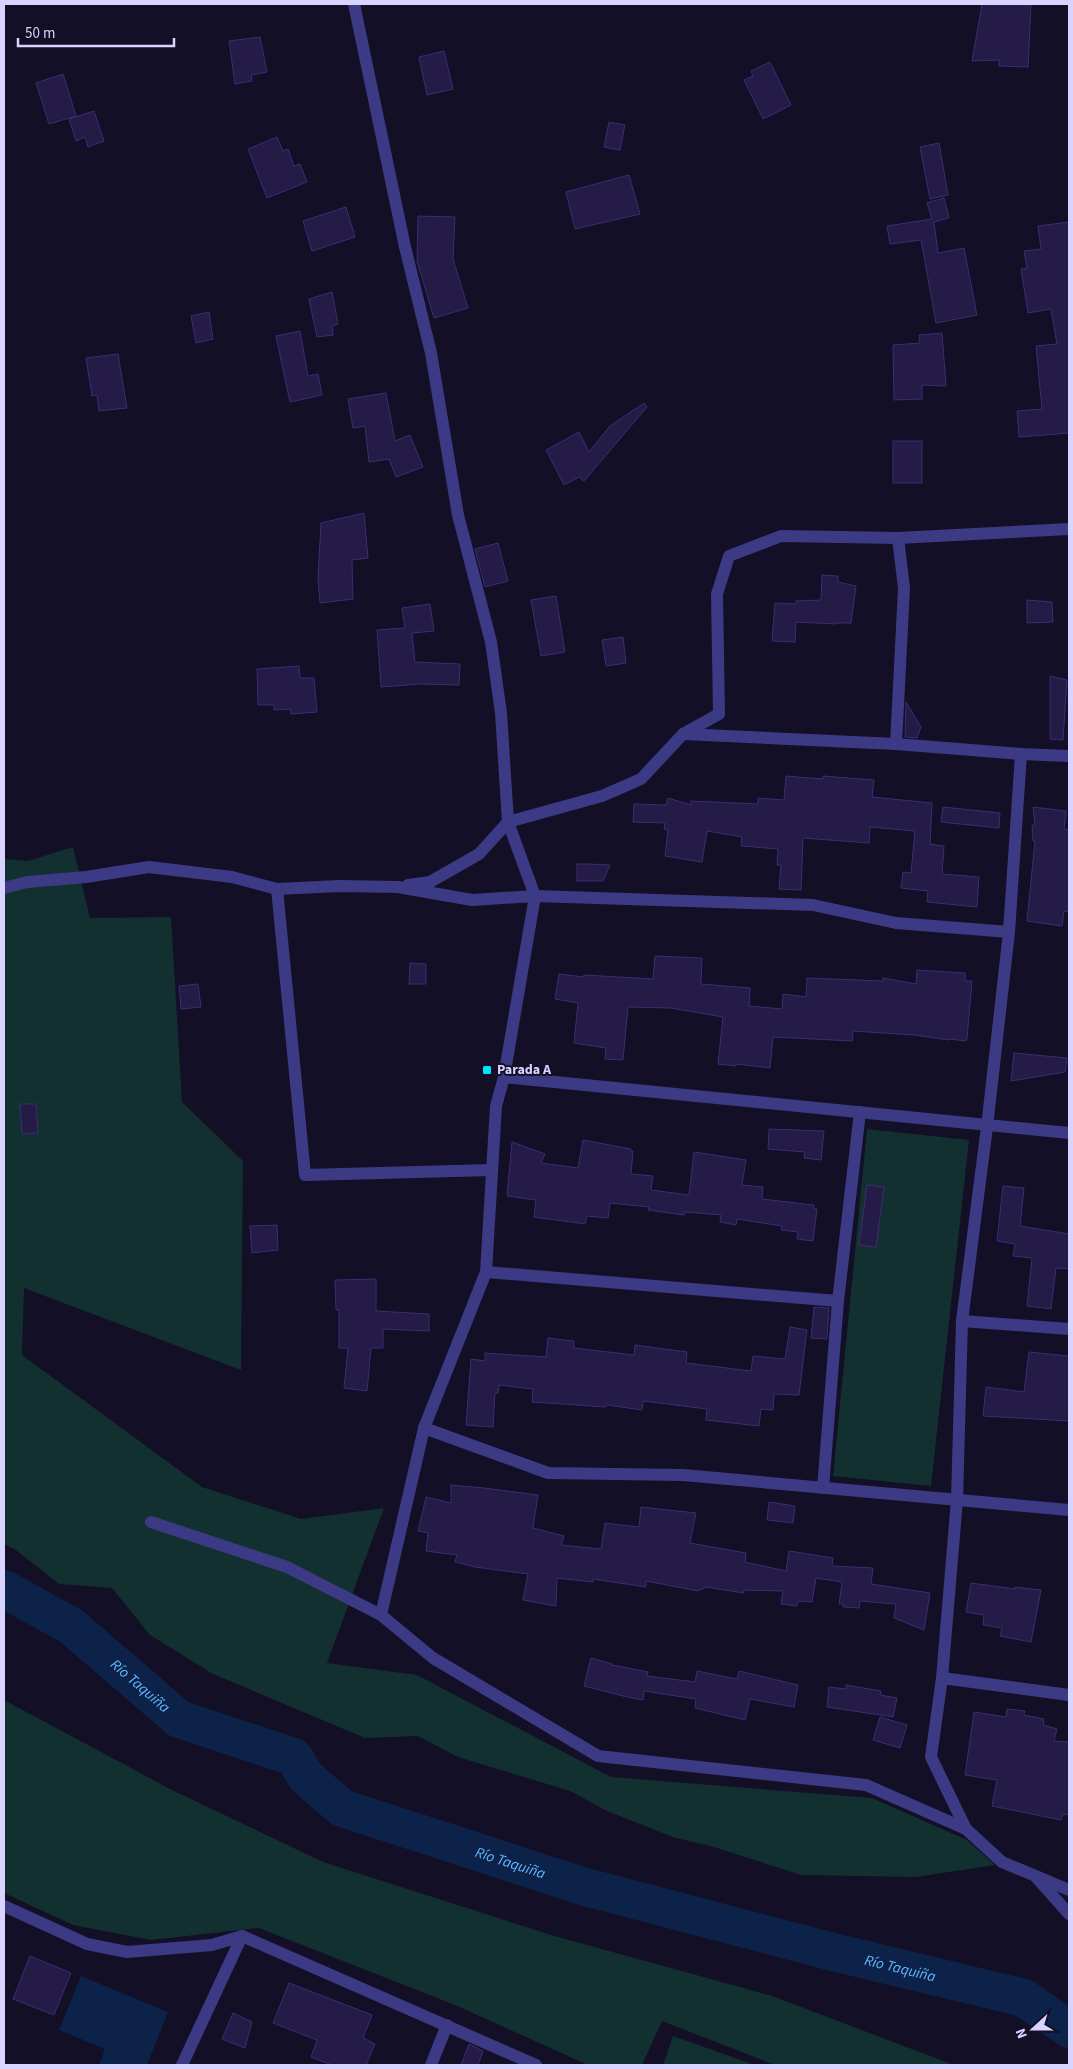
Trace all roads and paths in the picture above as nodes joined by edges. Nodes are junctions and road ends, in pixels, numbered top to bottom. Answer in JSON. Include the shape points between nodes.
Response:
{"nodes":[{"id":1,"x":354,"y":4,"type":"edge"},
{"id":2,"x":1069,"y":530,"type":"edge"},
{"id":3,"x":898,"y":538,"type":"junction"},
{"id":4,"x":683,"y":734,"type":"junction"},
{"id":5,"x":896,"y":744,"type":"junction"},
{"id":6,"x":1021,"y":754,"type":"junction"},
{"id":7,"x":1069,"y":756,"type":"edge"},
{"id":8,"x":508,"y":822,"type":"junction"},
{"id":9,"x":398,"y":887,"type":"junction"},
{"id":10,"x":4,"y":888,"type":"edge"},
{"id":11,"x":277,"y":889,"type":"junction"},
{"id":12,"x":535,"y":896,"type":"junction"},
{"id":13,"x":1009,"y":932,"type":"junction"},
{"id":14,"x":504,"y":1077,"type":"junction"},
{"id":15,"x":860,"y":1112,"type":"junction"},
{"id":16,"x":988,"y":1126,"type":"junction"},
{"id":17,"x":1069,"y":1134,"type":"edge"},
{"id":18,"x":492,"y":1170,"type":"junction"},
{"id":19,"x":486,"y":1272,"type":"junction"},
{"id":20,"x":838,"y":1301,"type":"junction"},
{"id":21,"x":962,"y":1321,"type":"junction"},
{"id":22,"x":1069,"y":1329,"type":"edge"},
{"id":23,"x":424,"y":1428,"type":"junction"},
{"id":24,"x":823,"y":1488,"type":"junction"},
{"id":25,"x":957,"y":1500,"type":"junction"},
{"id":26,"x":1069,"y":1510,"type":"edge"},
{"id":27,"x":151,"y":1522,"type":"dead end"},
{"id":28,"x":381,"y":1615,"type":"junction"},
{"id":29,"x":942,"y":1678,"type":"junction"},
{"id":30,"x":1069,"y":1695,"type":"edge"},
{"id":31,"x":966,"y":1829,"type":"junction"},
{"id":32,"x":1032,"y":1874,"type":"junction"},
{"id":33,"x":1069,"y":1890,"type":"edge"},
{"id":34,"x":4,"y":1906,"type":"edge"},
{"id":35,"x":1069,"y":1914,"type":"edge"},
{"id":36,"x":242,"y":1936,"type":"junction"},
{"id":37,"x":447,"y":2025,"type":"junction"},
{"id":38,"x":182,"y":2065,"type":"edge"},
{"id":39,"x":432,"y":2065,"type":"edge"},
{"id":40,"x":536,"y":2065,"type":"edge"}],
"edges":[{"from":1,"to":8,"type":"street","via":[[405,247],[431,352],[458,515],[491,642],[501,713]]},
{"from":2,"to":3,"type":"street"},
{"from":3,"to":4,"type":"street","via":[[781,536],[729,556],[716,594],[719,714]]},
{"from":3,"to":5,"type":"street","via":[[904,588]]},
{"from":4,"to":5,"type":"street"},
{"from":4,"to":8,"type":"street","via":[[641,779],[602,796]]},
{"from":5,"to":6,"type":"street"},
{"from":6,"to":7,"type":"street"},
{"from":6,"to":13,"type":"street"},
{"from":8,"to":9,"type":"street","via":[[479,854],[430,882]]},
{"from":8,"to":12,"type":"street"},
{"from":9,"to":11,"type":"street"},
{"from":9,"to":12,"type":"street","via":[[472,900]]},
{"from":10,"to":11,"type":"street","via":[[27,882],[149,867],[232,877]]},
{"from":11,"to":18,"type":"street","via":[[305,1175]]},
{"from":12,"to":13,"type":"street","via":[[814,905],[896,923]]},
{"from":12,"to":14,"type":"street"},
{"from":13,"to":16,"type":"street"},
{"from":14,"to":15,"type":"street"},
{"from":14,"to":18,"type":"street","via":[[496,1106]]},
{"from":15,"to":16,"type":"street"},
{"from":15,"to":20,"type":"street"},
{"from":16,"to":17,"type":"street"},
{"from":16,"to":21,"type":"street"},
{"from":18,"to":19,"type":"street"},
{"from":19,"to":20,"type":"street"},
{"from":19,"to":23,"type":"street"},
{"from":20,"to":24,"type":"street"},
{"from":21,"to":22,"type":"street"},
{"from":21,"to":25,"type":"street"},
{"from":23,"to":24,"type":"street","via":[[548,1473],[683,1475]]},
{"from":23,"to":28,"type":"street"},
{"from":24,"to":25,"type":"street"},
{"from":25,"to":26,"type":"street"},
{"from":25,"to":29,"type":"street"},
{"from":27,"to":28,"type":"street","via":[[287,1567]]},
{"from":28,"to":31,"type":"street","via":[[433,1658],[598,1756],[866,1786]]},
{"from":29,"to":30,"type":"street"},
{"from":29,"to":31,"type":"street","via":[[931,1758]]},
{"from":31,"to":32,"type":"street","via":[[1002,1862]]},
{"from":32,"to":33,"type":"street"},
{"from":32,"to":35,"type":"street"},
{"from":34,"to":36,"type":"street","via":[[87,1944],[127,1952],[212,1945]]},
{"from":36,"to":37,"type":"street"},
{"from":36,"to":38,"type":"street"},
{"from":37,"to":39,"type":"street"},
{"from":37,"to":40,"type":"street"}]}
